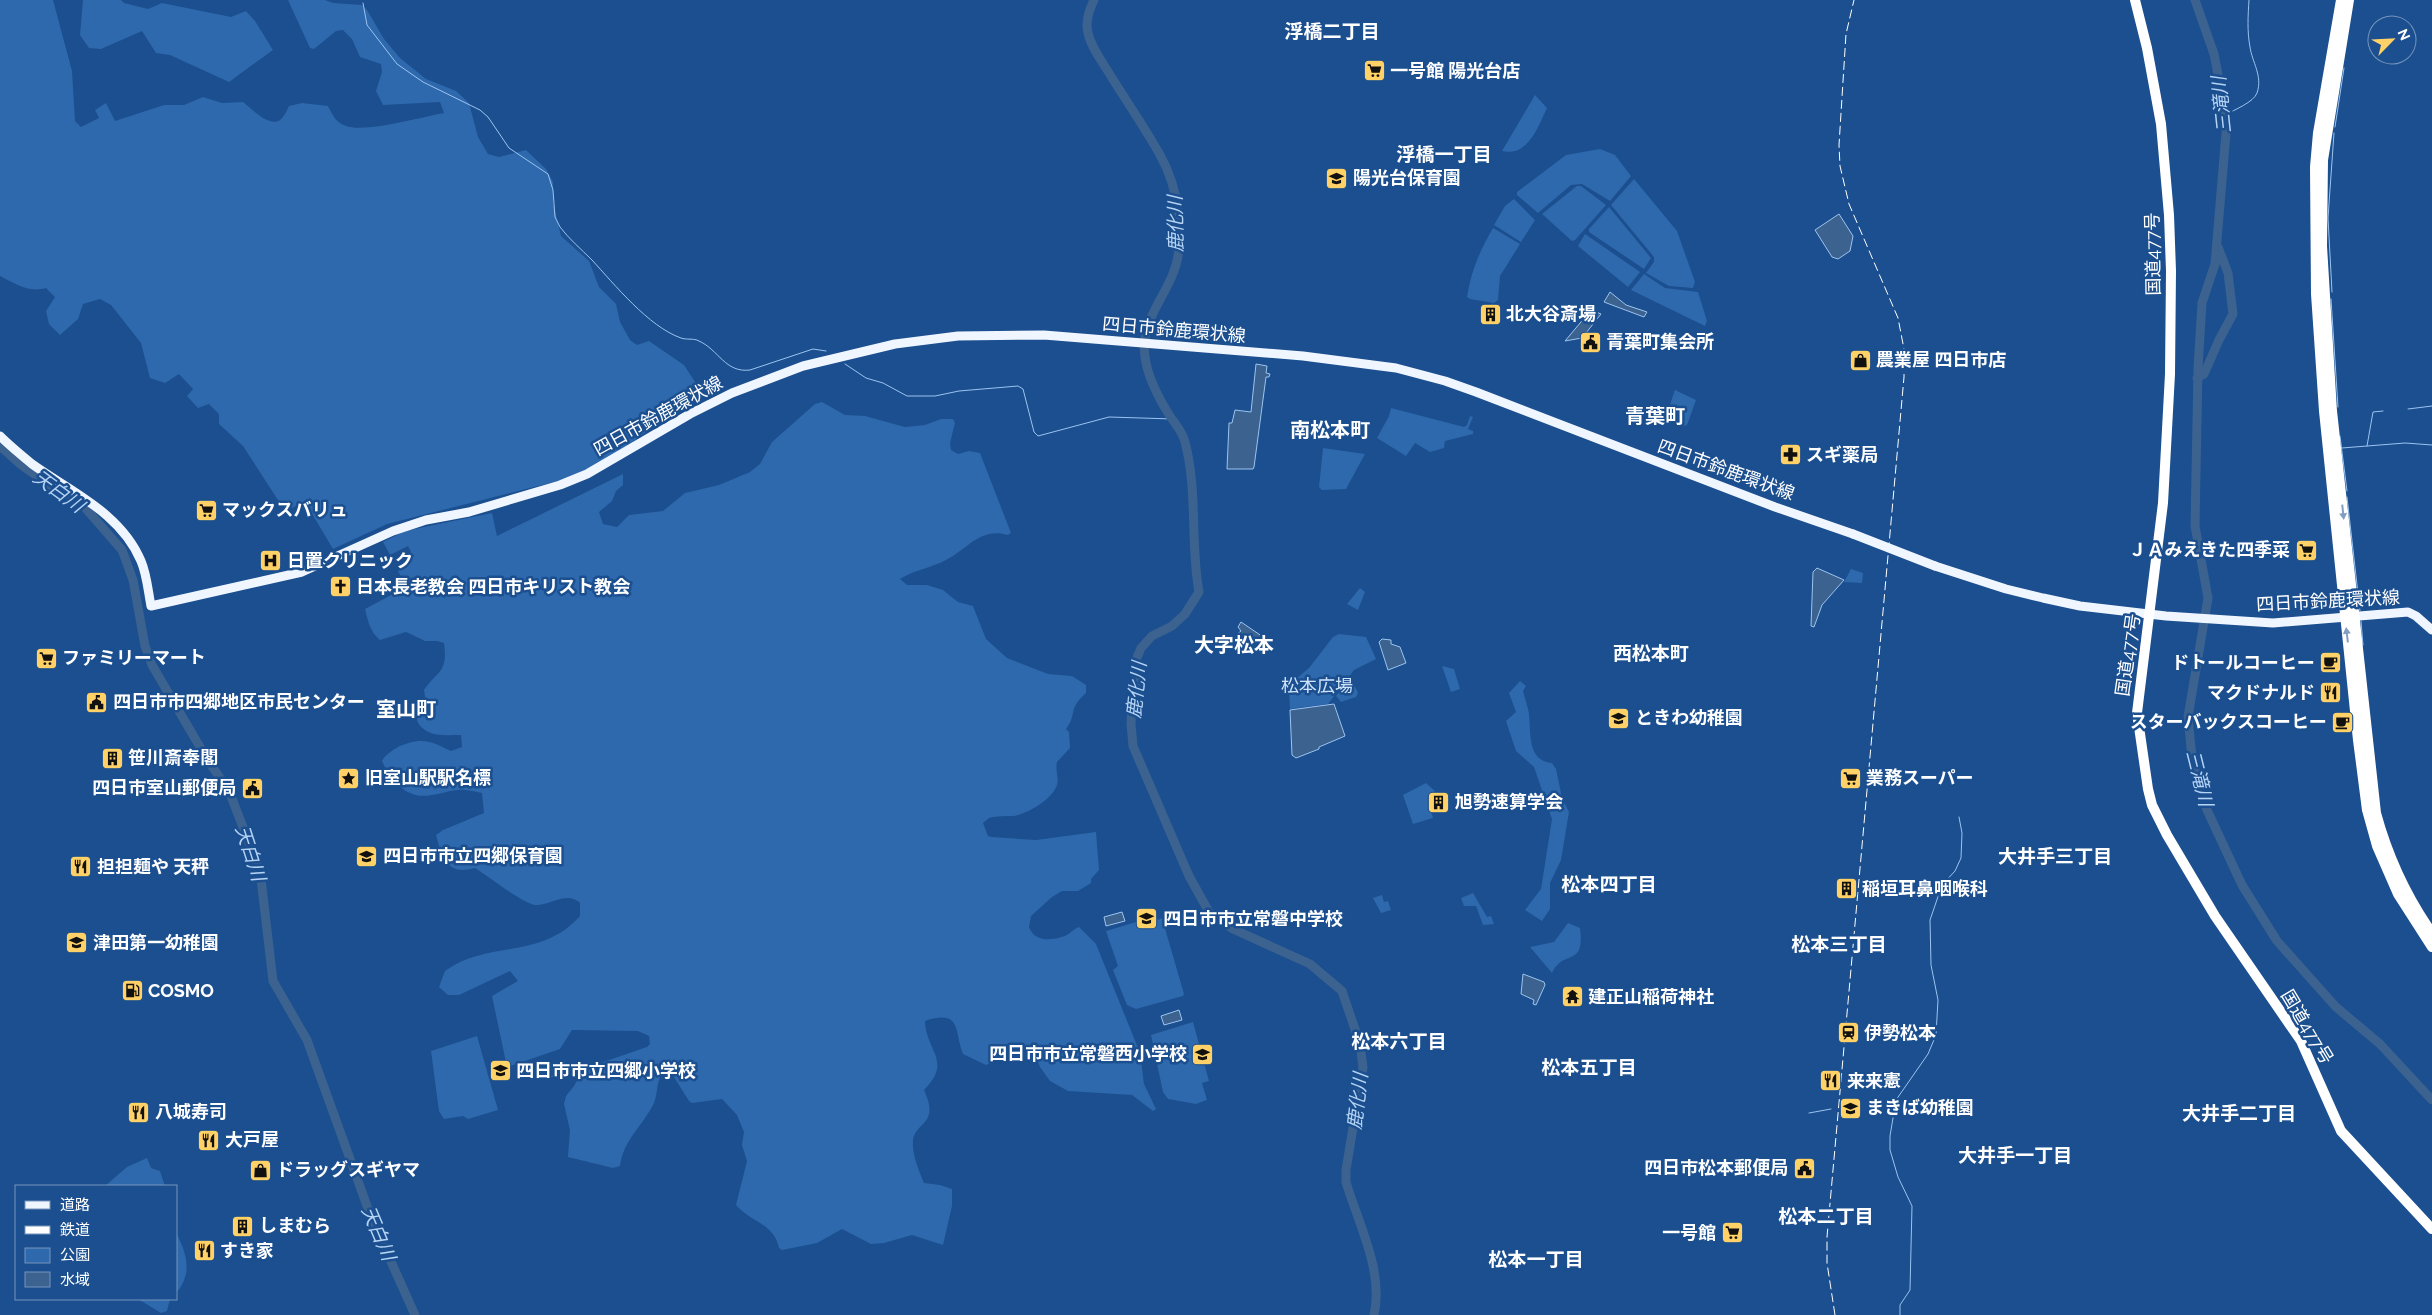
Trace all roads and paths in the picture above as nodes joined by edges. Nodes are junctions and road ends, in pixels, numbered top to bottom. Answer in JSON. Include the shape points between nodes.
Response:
{"nodes":[{"id":1,"x":2135,"y":0,"type":"edge"},
{"id":2,"x":2341,"y":0,"type":"edge"},
{"id":3,"x":2349,"y":0,"type":"edge"},
{"id":4,"x":0,"y":436,"type":"edge"},
{"id":5,"x":1935,"y":566,"type":"junction"},
{"id":6,"x":2008,"y":590,"type":"junction"},
{"id":7,"x":2077,"y":602,"type":"junction"},
{"id":8,"x":2065,"y":608,"type":"dead end"},
{"id":9,"x":2151,"y":614,"type":"junction"},
{"id":10,"x":2350,"y":617,"type":"junction"},
{"id":11,"x":2432,"y":630,"type":"edge"},
{"id":12,"x":2432,"y":933,"type":"edge"},
{"id":13,"x":2432,"y":947,"type":"edge"},
{"id":14,"x":2432,"y":1229,"type":"edge"}],
"edges":[{"from":1,"to":9,"type":"highway","name":"国道477号","via":[[2161,124],[2171,270],[2164,493]]},
{"from":2,"to":10,"type":"highway","via":[[2318,132],[2314,207],[2320,351]]},
{"from":3,"to":10,"type":"highway","one_way":true,"via":[[2323,160],[2321,200],[2332,411]]},
{"from":4,"to":5,"type":"main road","name":"四日市鈴鹿環状線","bridge":true,"via":[[33,464],[84,497],[121,531],[142,562],[151,606],[302,572],[393,530],[560,485],[587,474],[732,393],[803,366],[895,344],[988,335],[1044,335],[1366,363],[1445,381]]},
{"from":5,"to":6,"type":"main road","via":[[1968,583]]},
{"from":5,"to":7,"type":"main road","name":"四日市鈴鹿環状線","via":[[2006,589]]},
{"from":6,"to":7,"type":"main road"},
{"from":6,"to":8,"type":"main road"},
{"from":7,"to":9,"type":"main road","name":"四日市鈴鹿環状線"},
{"from":9,"to":10,"type":"main road","name":"四日市鈴鹿環状線","via":[[2273,623]]},
{"from":9,"to":14,"type":"highway","name":"国道477号","via":[[2137,713],[2152,805],[2215,916],[2301,1042],[2341,1131]]},
{"from":10,"to":11,"type":"main road","name":"四日市鈴鹿環状線","via":[[2408,612]]},
{"from":10,"to":12,"type":"highway","via":[[2376,813],[2390,858],[2408,896]]},
{"from":13,"to":10,"type":"highway","one_way":true,"via":[[2398,894],[2379,852],[2370,819],[2363,782]]}]}
